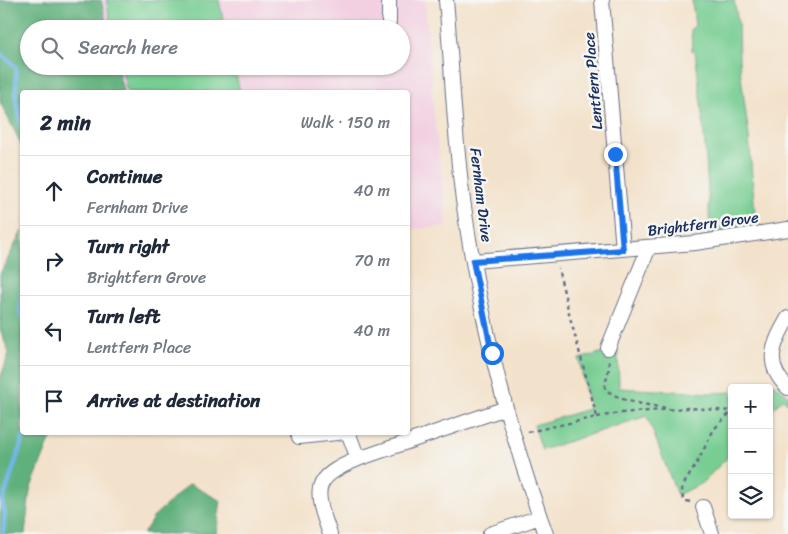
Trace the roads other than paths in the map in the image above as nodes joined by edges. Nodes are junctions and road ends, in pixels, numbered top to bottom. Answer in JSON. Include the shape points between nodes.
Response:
{"nodes":[{"id":1,"x":389,"y":0,"type":"edge"},
{"id":2,"x":446,"y":0,"type":"edge"},
{"id":3,"x":602,"y":0,"type":"edge"},
{"id":4,"x":389,"y":20,"type":"edge"},
{"id":5,"x":788,"y":229,"type":"edge"},
{"id":6,"x":649,"y":247,"type":"junction"},
{"id":7,"x":623,"y":250,"type":"junction"},
{"id":8,"x":473,"y":261,"type":"junction"},
{"id":9,"x":788,"y":318,"type":"edge"},
{"id":10,"x":608,"y":348,"type":"road end"},
{"id":11,"x":788,"y":388,"type":"edge"},
{"id":12,"x":506,"y":408,"type":"junction"},
{"id":13,"x":318,"y":435,"type":"edge"},
{"id":14,"x":348,"y":435,"type":"edge"},
{"id":15,"x":299,"y":437,"type":"dead end"},
{"id":16,"x":358,"y":459,"type":"junction"},
{"id":17,"x":703,"y":506,"type":"road end"},
{"id":18,"x":540,"y":517,"type":"junction"},
{"id":19,"x":330,"y":534,"type":"edge"},
{"id":20,"x":490,"y":534,"type":"edge"},
{"id":21,"x":546,"y":534,"type":"edge"},
{"id":22,"x":712,"y":534,"type":"edge"}],
"edges":[{"from":1,"to":4,"type":"street"},
{"from":2,"to":8,"type":"street","name":"Fernham Drive","via":[[463,198]]},
{"from":3,"to":7,"type":"street","name":"Lentfern Place"},
{"from":5,"to":6,"type":"street","name":"Brightfern Grove"},
{"from":6,"to":7,"type":"street","name":"Brightfern Grove"},
{"from":6,"to":10,"type":"street"},
{"from":7,"to":8,"type":"street","name":"Brightfern Grove"},
{"from":8,"to":12,"type":"street","name":"Fernham Drive","via":[[494,368]]},
{"from":9,"to":11,"type":"street","via":[[776,340],[773,358],[776,375]]},
{"from":12,"to":16,"type":"street"},
{"from":12,"to":18,"type":"street","name":"Fernham Drive"},
{"from":13,"to":15,"type":"street"},
{"from":14,"to":16,"type":"street"},
{"from":16,"to":19,"type":"street","via":[[330,473],[319,488],[320,507]]},
{"from":17,"to":22,"type":"street"},
{"from":18,"to":20,"type":"street"},
{"from":18,"to":21,"type":"street","name":"Fernham Drive"}]}
